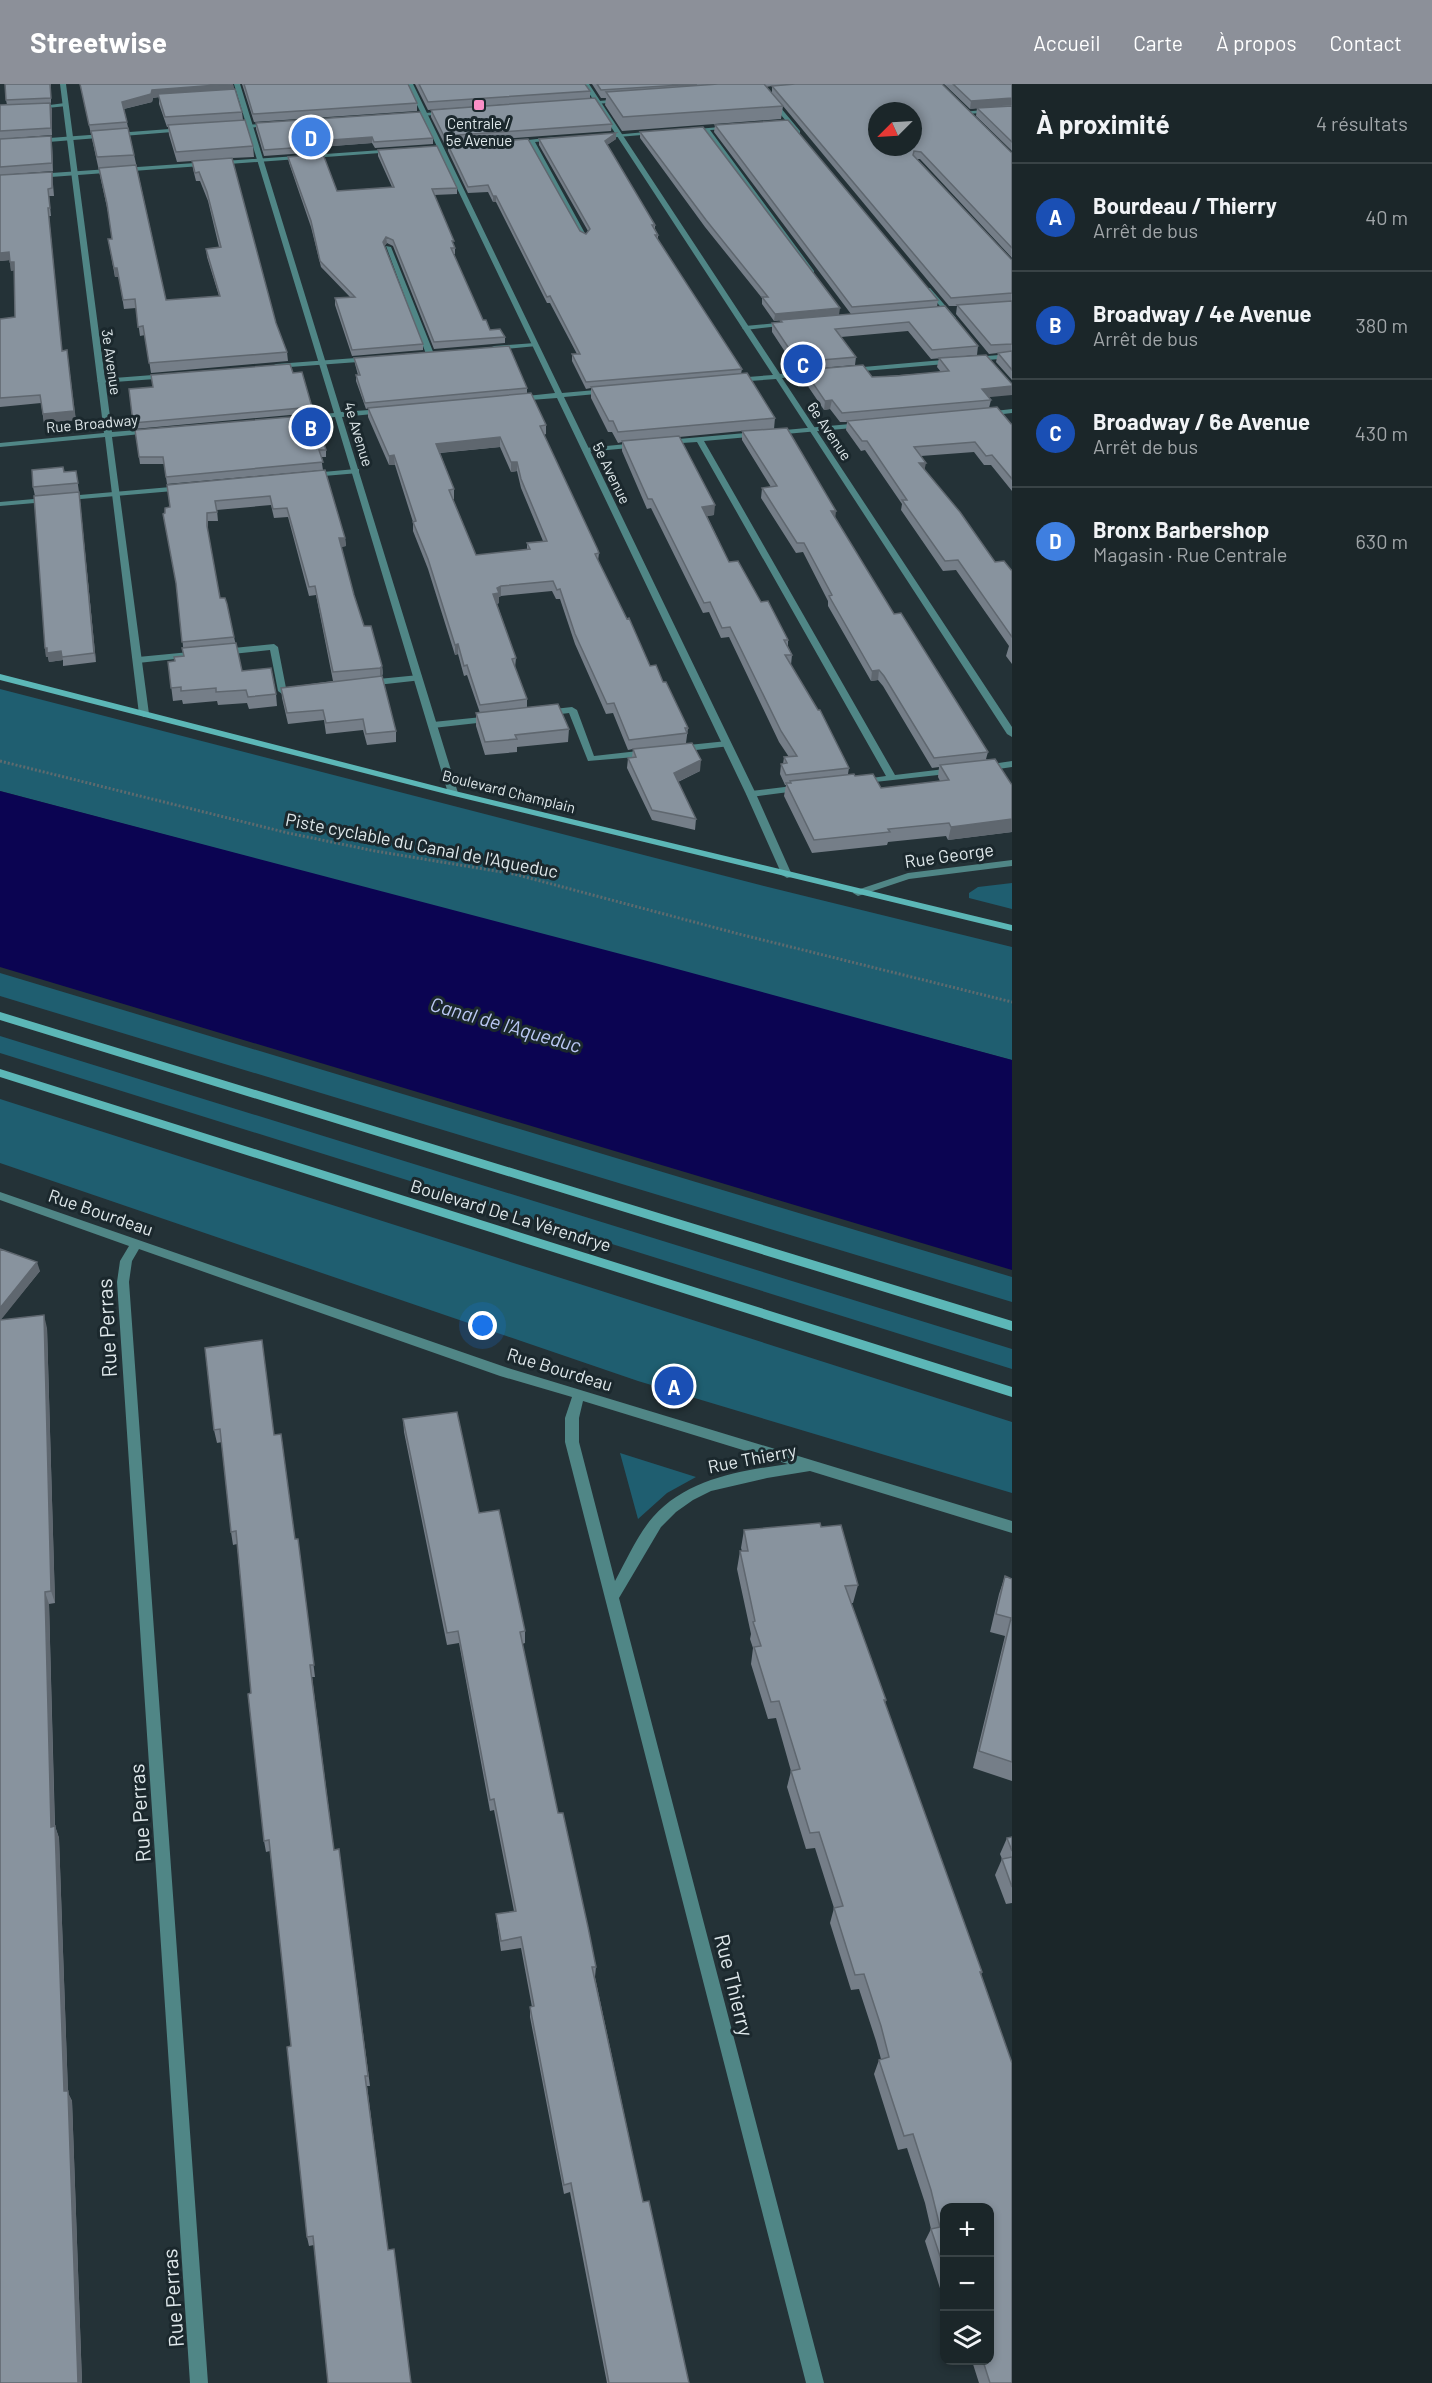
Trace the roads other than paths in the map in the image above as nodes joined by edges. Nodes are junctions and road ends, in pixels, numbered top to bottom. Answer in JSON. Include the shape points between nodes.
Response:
{"nodes":[{"id":1,"x":63,"y":84,"type":"edge"},
{"id":2,"x":237,"y":84,"type":"edge"},
{"id":3,"x":410,"y":84,"type":"edge"},
{"id":4,"x":586,"y":84,"type":"edge"},
{"id":5,"x":762,"y":89,"type":"edge"},
{"id":6,"x":622,"y":100,"type":"edge"},
{"id":7,"x":598,"y":102,"type":"junction"},
{"id":8,"x":576,"y":104,"type":"edge"},
{"id":9,"x":958,"y":104,"type":"edge"},
{"id":10,"x":65,"y":105,"type":"junction"},
{"id":11,"x":32,"y":108,"type":"edge"},
{"id":12,"x":1012,"y":109,"type":"edge"},
{"id":13,"x":457,"y":112,"type":"edge"},
{"id":14,"x":966,"y":112,"type":"junction"},
{"id":15,"x":425,"y":114,"type":"junction"},
{"id":16,"x":401,"y":116,"type":"edge"},
{"id":17,"x":974,"y":120,"type":"edge"},
{"id":18,"x":790,"y":123,"type":"junction"},
{"id":19,"x":275,"y":124,"type":"edge"},
{"id":20,"x":778,"y":124,"type":"edge"},
{"id":21,"x":250,"y":126,"type":"junction"},
{"id":22,"x":737,"y":127,"type":"edge"},
{"id":23,"x":223,"y":128,"type":"edge"},
{"id":24,"x":706,"y":129,"type":"junction"},
{"id":25,"x":189,"y":130,"type":"edge"},
{"id":26,"x":684,"y":130,"type":"edge"},
{"id":27,"x":663,"y":132,"type":"edge"},
{"id":28,"x":619,"y":135,"type":"junction"},
{"id":29,"x":595,"y":136,"type":"edge"},
{"id":30,"x":70,"y":138,"type":"junction"},
{"id":31,"x":563,"y":139,"type":"edge"},
{"id":32,"x":33,"y":141,"type":"edge"},
{"id":33,"x":531,"y":141,"type":"junction"},
{"id":34,"x":805,"y":141,"type":"edge"},
{"id":35,"x":509,"y":142,"type":"edge"},
{"id":36,"x":445,"y":147,"type":"junction"},
{"id":37,"x":428,"y":148,"type":"edge"},
{"id":38,"x":405,"y":150,"type":"edge"},
{"id":39,"x":260,"y":160,"type":"junction"},
{"id":40,"x":74,"y":173,"type":"junction"},
{"id":41,"x":30,"y":177,"type":"edge"},
{"id":42,"x":585,"y":236,"type":"edge"},
{"id":43,"x":388,"y":247,"type":"edge"},
{"id":44,"x":818,"y":280,"type":"edge"},
{"id":45,"x":924,"y":284,"type":"edge"},
{"id":46,"x":792,"y":323,"type":"edge"},
{"id":47,"x":745,"y":327,"type":"junction"},
{"id":48,"x":961,"y":328,"type":"edge"},
{"id":49,"x":535,"y":345,"type":"junction"},
{"id":50,"x":978,"y":348,"type":"edge"},
{"id":51,"x":487,"y":349,"type":"edge"},
{"id":52,"x":441,"y":353,"type":"edge"},
{"id":53,"x":430,"y":354,"type":"junction"},
{"id":54,"x":418,"y":355,"type":"edge"},
{"id":55,"x":1012,"y":356,"type":"edge"},
{"id":56,"x":384,"y":358,"type":"edge"},
{"id":57,"x":987,"y":358,"type":"junction"},
{"id":58,"x":324,"y":362,"type":"junction"},
{"id":59,"x":271,"y":367,"type":"edge"},
{"id":60,"x":995,"y":368,"type":"edge"},
{"id":61,"x":847,"y":370,"type":"edge"},
{"id":62,"x":824,"y":372,"type":"edge"},
{"id":63,"x":177,"y":375,"type":"edge"},
{"id":64,"x":777,"y":376,"type":"junction"},
{"id":65,"x":102,"y":381,"type":"junction"},
{"id":66,"x":726,"y":381,"type":"edge"},
{"id":67,"x":612,"y":391,"type":"edge"},
{"id":68,"x":559,"y":395,"type":"junction"},
{"id":69,"x":509,"y":400,"type":"edge"},
{"id":70,"x":391,"y":410,"type":"edge"},
{"id":71,"x":1012,"y":411,"type":"edge"},
{"id":72,"x":977,"y":414,"type":"edge"},
{"id":73,"x":339,"y":415,"type":"junction"},
{"id":74,"x":298,"y":418,"type":"edge"},
{"id":75,"x":874,"y":424,"type":"edge"},
{"id":76,"x":813,"y":429,"type":"junction"},
{"id":77,"x":161,"y":430,"type":"edge"},
{"id":78,"x":109,"y":435,"type":"junction"},
{"id":79,"x":699,"y":439,"type":"junction"},
{"id":80,"x":657,"y":443,"type":"edge"},
{"id":81,"x":646,"y":444,"type":"edge"},
{"id":82,"x":0,"y":445,"type":"edge"},
{"id":83,"x":586,"y":450,"type":"junction"},
{"id":84,"x":356,"y":471,"type":"junction"},
{"id":85,"x":304,"y":476,"type":"edge"},
{"id":86,"x":191,"y":487,"type":"edge"},
{"id":87,"x":116,"y":494,"type":"junction"},
{"id":88,"x":0,"y":504,"type":"edge"},
{"id":89,"x":217,"y":652,"type":"edge"},
{"id":90,"x":205,"y":654,"type":"edge"},
{"id":91,"x":138,"y":660,"type":"junction"},
{"id":92,"x":0,"y":677,"type":"edge"},
{"id":93,"x":419,"y":678,"type":"junction"},
{"id":94,"x":352,"y":684,"type":"edge"},
{"id":95,"x":305,"y":689,"type":"edge"},
{"id":96,"x":144,"y":714,"type":"junction"},
{"id":97,"x":536,"y":714,"type":"edge"},
{"id":98,"x":501,"y":718,"type":"edge"},
{"id":99,"x":433,"y":725,"type":"junction"},
{"id":100,"x":1012,"y":734,"type":"edge"},
{"id":101,"x":727,"y":744,"type":"junction"},
{"id":102,"x":673,"y":750,"type":"edge"},
{"id":103,"x":661,"y":751,"type":"edge"},
{"id":104,"x":1012,"y":765,"type":"edge"},
{"id":105,"x":975,"y":769,"type":"edge"},
{"id":106,"x":963,"y":770,"type":"edge"},
{"id":107,"x":892,"y":778,"type":"junction"},
{"id":108,"x":844,"y":784,"type":"edge"},
{"id":109,"x":808,"y":788,"type":"edge"},
{"id":110,"x":453,"y":793,"type":"junction"},
{"id":111,"x":751,"y":794,"type":"junction"},
{"id":112,"x":1012,"y":863,"type":"edge"},
{"id":113,"x":787,"y":875,"type":"junction"},
{"id":114,"x":858,"y":893,"type":"junction"},
{"id":115,"x":1012,"y":928,"type":"edge"},
{"id":116,"x":0,"y":1016,"type":"edge"},
{"id":117,"x":0,"y":1073,"type":"edge"},
{"id":118,"x":0,"y":1196,"type":"edge"},
{"id":119,"x":136,"y":1244,"type":"junction"},
{"id":120,"x":1012,"y":1326,"type":"edge"},
{"id":121,"x":1012,"y":1392,"type":"edge"},
{"id":122,"x":579,"y":1394,"type":"junction"},
{"id":123,"x":812,"y":1466,"type":"junction"},
{"id":124,"x":1012,"y":1527,"type":"edge"},
{"id":125,"x":612,"y":1598,"type":"junction"},
{"id":126,"x":199,"y":2383,"type":"edge"},
{"id":127,"x":814,"y":2383,"type":"edge"}],
"edges":[{"from":1,"to":10,"type":"street","name":"3e Avenue"},
{"from":2,"to":21,"type":"street","name":"4e Avenue","via":[[237,95]]},
{"from":3,"to":15,"type":"street","name":"5e Avenue"},
{"from":4,"to":7,"type":"street","name":"6e Avenue"},
{"from":5,"to":18,"type":"street"},
{"from":6,"to":7,"type":"street"},
{"from":7,"to":8,"type":"street"},
{"from":7,"to":28,"type":"street","name":"6e Avenue"},
{"from":9,"to":14,"type":"street"},
{"from":10,"to":11,"type":"street"},
{"from":10,"to":30,"type":"street","name":"3e Avenue"},
{"from":12,"to":14,"type":"street"},
{"from":13,"to":15,"type":"street"},
{"from":14,"to":17,"type":"street"},
{"from":15,"to":16,"type":"street"},
{"from":15,"to":36,"type":"street","name":"5e Avenue"},
{"from":18,"to":20,"type":"street"},
{"from":18,"to":34,"type":"street"},
{"from":19,"to":21,"type":"street"},
{"from":21,"to":23,"type":"street"},
{"from":21,"to":39,"type":"street","name":"4e Avenue"},
{"from":22,"to":24,"type":"street"},
{"from":24,"to":26,"type":"street"},
{"from":24,"to":44,"type":"street"},
{"from":25,"to":30,"type":"street"},
{"from":27,"to":28,"type":"street"},
{"from":28,"to":29,"type":"street"},
{"from":28,"to":47,"type":"street","name":"6e Avenue"},
{"from":30,"to":32,"type":"street"},
{"from":30,"to":40,"type":"street","name":"3e Avenue"},
{"from":31,"to":33,"type":"street"},
{"from":33,"to":35,"type":"street"},
{"from":33,"to":42,"type":"street"},
{"from":36,"to":37,"type":"street"},
{"from":36,"to":49,"type":"street","name":"5e Avenue"},
{"from":38,"to":39,"type":"street"},
{"from":39,"to":40,"type":"street"},
{"from":39,"to":58,"type":"street","name":"4e Avenue"},
{"from":40,"to":41,"type":"street"},
{"from":40,"to":65,"type":"street","name":"3e Avenue"},
{"from":43,"to":53,"type":"street"},
{"from":45,"to":48,"type":"street"},
{"from":46,"to":47,"type":"street"},
{"from":47,"to":64,"type":"street","name":"6e Avenue"},
{"from":49,"to":51,"type":"street"},
{"from":49,"to":68,"type":"street","name":"5e Avenue"},
{"from":50,"to":57,"type":"street"},
{"from":52,"to":53,"type":"street"},
{"from":53,"to":54,"type":"street"},
{"from":55,"to":57,"type":"street"},
{"from":56,"to":58,"type":"street"},
{"from":57,"to":60,"type":"street"},
{"from":57,"to":61,"type":"street"},
{"from":58,"to":59,"type":"street"},
{"from":58,"to":73,"type":"street","name":"4e Avenue"},
{"from":62,"to":64,"type":"street"},
{"from":63,"to":65,"type":"street"},
{"from":64,"to":66,"type":"street"},
{"from":64,"to":76,"type":"street","name":"6e Avenue"},
{"from":65,"to":78,"type":"street","name":"3e Avenue"},
{"from":67,"to":68,"type":"street"},
{"from":68,"to":69,"type":"street"},
{"from":68,"to":83,"type":"street","name":"5e Avenue"},
{"from":70,"to":73,"type":"street"},
{"from":71,"to":72,"type":"street"},
{"from":73,"to":74,"type":"street"},
{"from":73,"to":84,"type":"street","name":"4e Avenue"},
{"from":75,"to":76,"type":"street"},
{"from":76,"to":79,"type":"street"},
{"from":76,"to":100,"type":"street","name":"6e Avenue"},
{"from":77,"to":78,"type":"street","name":"Rue Broadway"},
{"from":78,"to":82,"type":"street","name":"Rue Broadway"},
{"from":78,"to":87,"type":"street","name":"3e Avenue"},
{"from":79,"to":80,"type":"street"},
{"from":79,"to":107,"type":"street"},
{"from":81,"to":83,"type":"street"},
{"from":83,"to":101,"type":"street","name":"5e Avenue"},
{"from":84,"to":85,"type":"street"},
{"from":84,"to":93,"type":"street","name":"4e Avenue"},
{"from":86,"to":87,"type":"street"},
{"from":87,"to":88,"type":"street"},
{"from":87,"to":91,"type":"street","name":"3e Avenue"},
{"from":89,"to":95,"type":"street","via":[[274,647],[282,692]]},
{"from":90,"to":91,"type":"street"},
{"from":91,"to":96,"type":"street","name":"3e Avenue"},
{"from":92,"to":96,"type":"main road","name":"Boulevard Champlain"},
{"from":93,"to":94,"type":"street"},
{"from":93,"to":99,"type":"street","name":"4e Avenue"},
{"from":96,"to":110,"type":"main road","name":"Boulevard Champlain"},
{"from":97,"to":103,"type":"street","via":[[572,710],[591,759]]},
{"from":98,"to":99,"type":"street"},
{"from":99,"to":110,"type":"street","name":"4e Avenue"},
{"from":101,"to":102,"type":"street"},
{"from":101,"to":111,"type":"street","name":"5e Avenue"},
{"from":104,"to":105,"type":"street"},
{"from":106,"to":107,"type":"street"},
{"from":107,"to":108,"type":"street"},
{"from":109,"to":111,"type":"street"},
{"from":110,"to":113,"type":"main road","name":"Boulevard Champlain"},
{"from":111,"to":113,"type":"street","name":"5e Avenue"},
{"from":112,"to":114,"type":"street","name":"Rue George","via":[[908,876]]},
{"from":113,"to":114,"type":"main road","name":"Boulevard Champlain"},
{"from":114,"to":115,"type":"main road","name":"Boulevard Champlain"},
{"from":116,"to":120,"type":"main road"},
{"from":117,"to":121,"type":"main road","name":"Boulevard De La Vérendrye"},
{"from":118,"to":119,"type":"street","name":"Rue Bourdeau"},
{"from":119,"to":122,"type":"street","name":"Rue Bourdeau"},
{"from":119,"to":126,"type":"street","name":"Rue Perras","via":[[126,1261],[123,1282]]},
{"from":122,"to":123,"type":"street","name":"Rue Bourdeau"},
{"from":122,"to":125,"type":"street","name":"Rue Thierry","via":[[572,1418],[572,1442]]},
{"from":123,"to":124,"type":"street","name":"Rue Bourdeau"},
{"from":123,"to":125,"type":"street","name":"Rue Thierry","via":[[724,1480],[677,1503],[656,1523]]},
{"from":125,"to":127,"type":"street","name":"Rue Thierry"}]}
